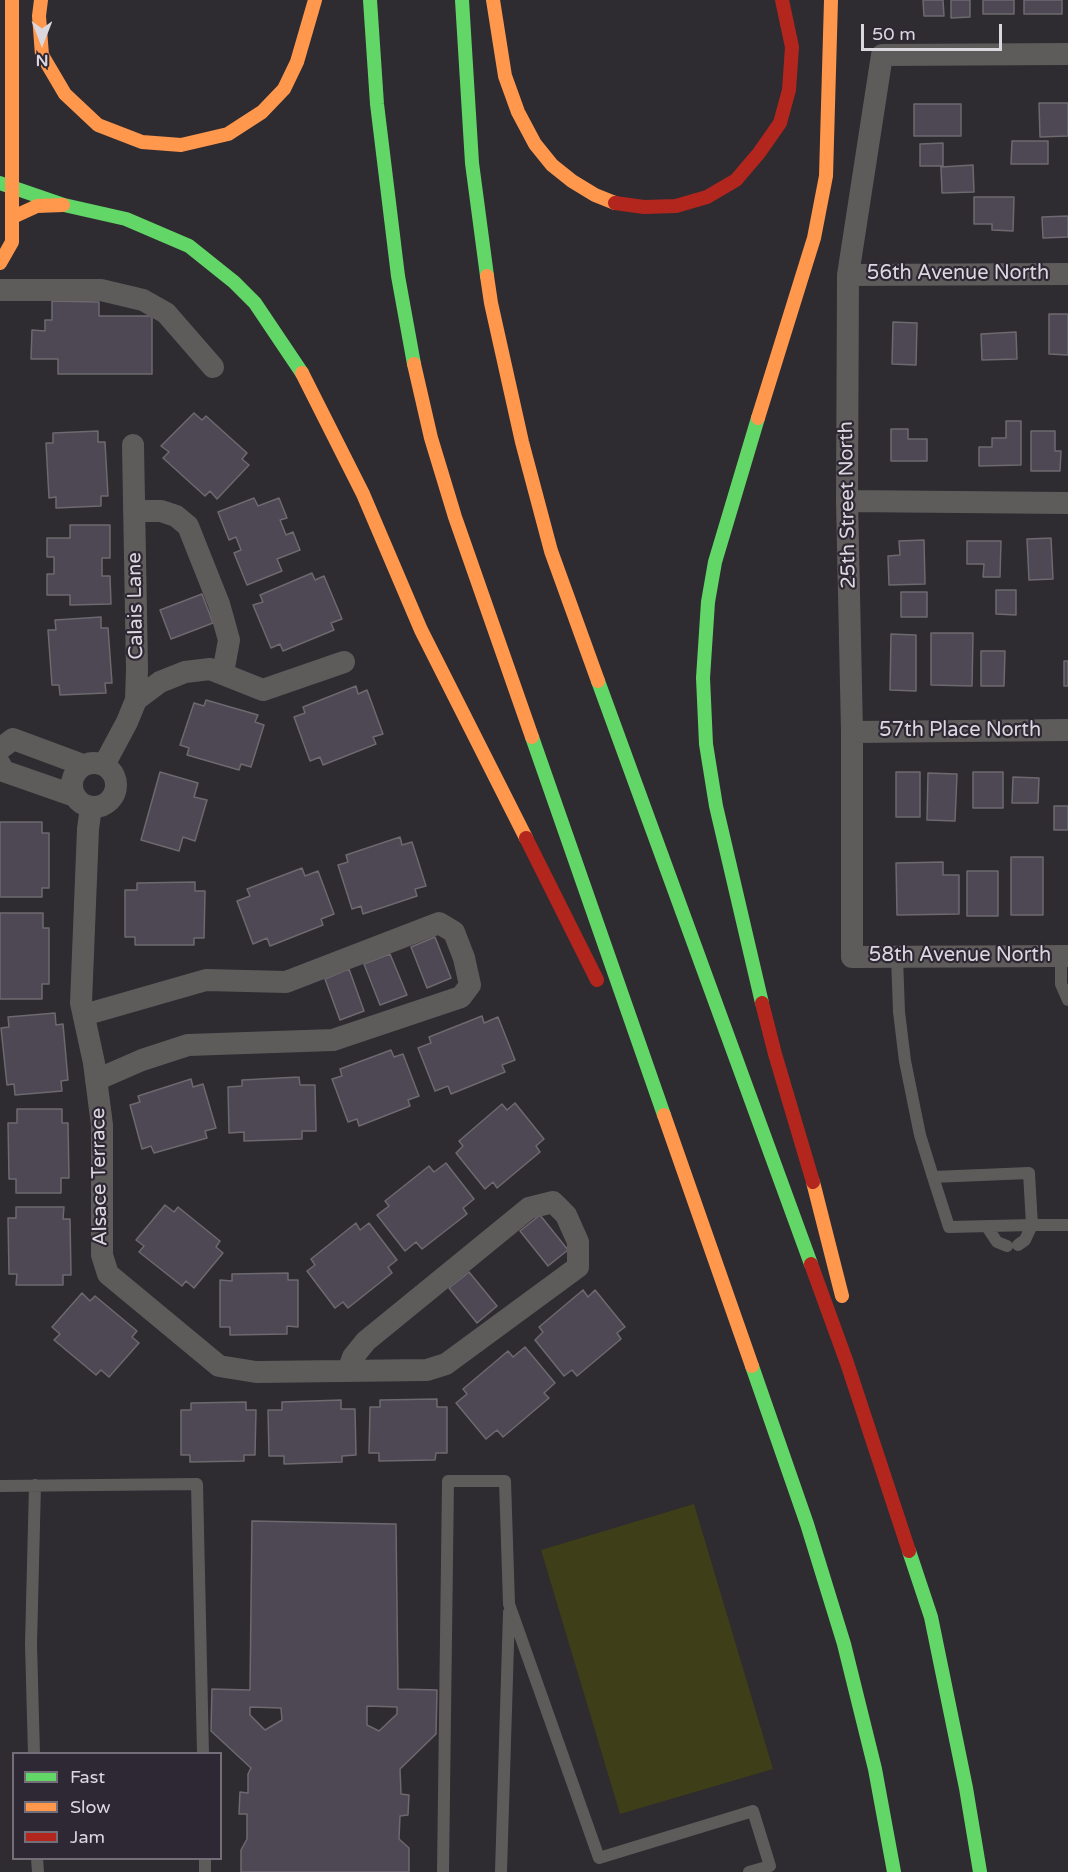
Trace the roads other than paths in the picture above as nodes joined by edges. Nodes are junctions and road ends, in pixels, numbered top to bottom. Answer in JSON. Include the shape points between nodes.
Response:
{"nodes":[{"id":1,"x":12,"y":0,"type":"edge"},
{"id":2,"x":41,"y":0,"type":"edge"},
{"id":3,"x":315,"y":0,"type":"edge"},
{"id":4,"x":370,"y":0,"type":"edge"},
{"id":5,"x":462,"y":0,"type":"edge"},
{"id":6,"x":493,"y":0,"type":"edge"},
{"id":7,"x":782,"y":0,"type":"edge"},
{"id":8,"x":831,"y":0,"type":"edge"},
{"id":9,"x":1068,"y":54,"type":"edge"},
{"id":10,"x":6,"y":184,"type":"edge"},
{"id":11,"x":64,"y":205,"type":"junction"},
{"id":12,"x":13,"y":217,"type":"junction"},
{"id":13,"x":0,"y":263,"type":"edge"},
{"id":14,"x":1068,"y":274,"type":"edge"},
{"id":15,"x":848,"y":275,"type":"junction"},
{"id":16,"x":0,"y":292,"type":"edge"},
{"id":17,"x":213,"y":367,"type":"dead end"},
{"id":18,"x":133,"y":445,"type":"dead end"},
{"id":19,"x":847,"y":501,"type":"junction"},
{"id":20,"x":1068,"y":503,"type":"edge"},
{"id":21,"x":134,"y":511,"type":"junction"},
{"id":22,"x":344,"y":662,"type":"dead end"},
{"id":23,"x":223,"y":673,"type":"junction"},
{"id":24,"x":136,"y":700,"type":"junction"},
{"id":25,"x":1068,"y":730,"type":"edge"},
{"id":26,"x":852,"y":732,"type":"junction"},
{"id":27,"x":0,"y":748,"type":"edge"},
{"id":28,"x":0,"y":764,"type":"edge"},
{"id":29,"x":94,"y":765,"type":"junction"},
{"id":30,"x":83,"y":801,"type":"junction"},
{"id":31,"x":1065,"y":956,"type":"edge"},
{"id":32,"x":852,"y":957,"type":"joint"},
{"id":33,"x":897,"y":957,"type":"junction"},
{"id":34,"x":602,"y":989,"type":"dead end"},
{"id":35,"x":1068,"y":1000,"type":"edge"},
{"id":36,"x":84,"y":1015,"type":"junction"},
{"id":37,"x":617,"y":1021,"type":"dead end"},
{"id":38,"x":96,"y":1080,"type":"junction"},
{"id":39,"x":671,"y":1140,"type":"junction"},
{"id":40,"x":933,"y":1177,"type":"junction"},
{"id":41,"x":1032,"y":1225,"type":"junction"},
{"id":42,"x":1068,"y":1225,"type":"edge"},
{"id":43,"x":987,"y":1227,"type":"junction"},
{"id":44,"x":847,"y":1364,"type":"junction"},
{"id":45,"x":348,"y":1371,"type":"junction"},
{"id":46,"x":0,"y":1485,"type":"edge"},
{"id":47,"x":35,"y":1485,"type":"junction"},
{"id":48,"x":509,"y":1604,"type":"junction"},
{"id":49,"x":34,"y":1752,"type":"edge"},
{"id":50,"x":203,"y":1752,"type":"edge"},
{"id":51,"x":443,"y":1872,"type":"edge"},
{"id":52,"x":501,"y":1872,"type":"edge"},
{"id":53,"x":750,"y":1872,"type":"edge"},
{"id":54,"x":894,"y":1872,"type":"edge"},
{"id":55,"x":980,"y":1872,"type":"edge"}],
"edges":[{"from":1,"to":10,"type":"main road"},
{"from":2,"to":3,"type":"main road","via":[[42,55],[65,94],[98,125],[141,142],[181,145],[228,134],[262,112],[284,89],[297,62]]},
{"from":4,"to":39,"type":"main road","via":[[377,104],[398,276],[431,438]]},
{"from":5,"to":44,"type":"main road","via":[[472,164],[491,303],[551,551]]},
{"from":6,"to":7,"type":"main road","via":[[505,76],[535,144],[552,165],[595,195],[616,204],[644,207],[676,206],[707,197],[736,180],[765,146],[780,123],[789,90],[792,47]]},
{"from":8,"to":44,"type":"main road","via":[[826,176],[798,292],[715,562],[703,678],[706,744],[718,817],[775,1054],[842,1289]]},
{"from":9,"to":15,"type":"street","name":"25th Street North","via":[[882,55]]},
{"from":10,"to":11,"type":"main road"},
{"from":10,"to":12,"type":"main road"},
{"from":11,"to":12,"type":"main road","via":[[37,206]]},
{"from":11,"to":34,"type":"main road","via":[[126,219],[189,246],[255,303],[280,338],[358,484],[421,630]]},
{"from":12,"to":13,"type":"main road","via":[[12,242]]},
{"from":13,"to":16,"type":"street"},
{"from":14,"to":15,"type":"street","name":"56th Avenue North"},
{"from":15,"to":19,"type":"street","name":"25th Street North"},
{"from":16,"to":17,"type":"street","via":[[101,290],[143,300],[166,313]]},
{"from":18,"to":21,"type":"street","name":"Calais Lane"},
{"from":19,"to":20,"type":"street"},
{"from":19,"to":26,"type":"street","name":"25th Street North"},
{"from":21,"to":23,"type":"street","via":[[161,511],[188,526],[230,640]]},
{"from":21,"to":24,"type":"street","name":"Calais Lane"},
{"from":22,"to":23,"type":"street","name":"Calais Lane","via":[[264,690]]},
{"from":23,"to":24,"type":"street","name":"Calais Lane","via":[[210,669],[185,672],[160,682]]},
{"from":24,"to":29,"type":"street","name":"Calais Lane","via":[[127,722]]},
{"from":25,"to":26,"type":"street","name":"57th Place North"},
{"from":26,"to":32,"type":"street","name":"25th Street North"},
{"from":27,"to":29,"type":"street","via":[[13,739]]},
{"from":28,"to":30,"type":"street","via":[[3,771]]},
{"from":29,"to":30,"type":"street","via":[[74,776],[72,782]]},
{"from":29,"to":30,"type":"street","via":[[114,777],[115,792],[106,803]]},
{"from":30,"to":36,"type":"street","name":"Alsace Terrace","via":[[88,829],[81,979]]},
{"from":31,"to":33,"type":"street","name":"58th Avenue North"},
{"from":31,"to":35,"type":"lane","via":[[1062,984]]},
{"from":32,"to":33,"type":"street","name":"58th Avenue North"},
{"from":33,"to":40,"type":"lane","via":[[905,1061]]},
{"from":36,"to":38,"type":"street","name":"Alsace Terrace"},
{"from":36,"to":38,"type":"street","via":[[206,980],[286,982],[439,923],[453,932],[470,985],[461,997],[333,1040],[188,1046]]},
{"from":37,"to":39,"type":"main road"},
{"from":38,"to":45,"type":"street","name":"Alsace Terrace","via":[[102,1125],[102,1255],[108,1275],[219,1366],[256,1372]]},
{"from":39,"to":54,"type":"main road","via":[[807,1524],[837,1622],[875,1769]]},
{"from":40,"to":41,"type":"lane","via":[[1029,1173]]},
{"from":40,"to":43,"type":"lane","via":[[949,1227]]},
{"from":41,"to":42,"type":"lane"},
{"from":41,"to":43,"type":"lane"},
{"from":41,"to":43,"type":"lane","via":[[1025,1240],[1012,1246],[997,1242]]},
{"from":44,"to":55,"type":"main road","via":[[931,1617]]},
{"from":45,"to":45,"type":"street","name":"Alsace Terrace","via":[[427,1370],[446,1364],[578,1267],[578,1242],[566,1215],[553,1202],[529,1208],[366,1341],[352,1357]]},
{"from":46,"to":47,"type":"lane"},
{"from":47,"to":49,"type":"lane","via":[[31,1644]]},
{"from":47,"to":50,"type":"lane","via":[[197,1484]]},
{"from":48,"to":51,"type":"lane","via":[[505,1481],[448,1481]]},
{"from":48,"to":52,"type":"lane"},
{"from":48,"to":53,"type":"lane","via":[[599,1858],[753,1811],[770,1866]]}]}
